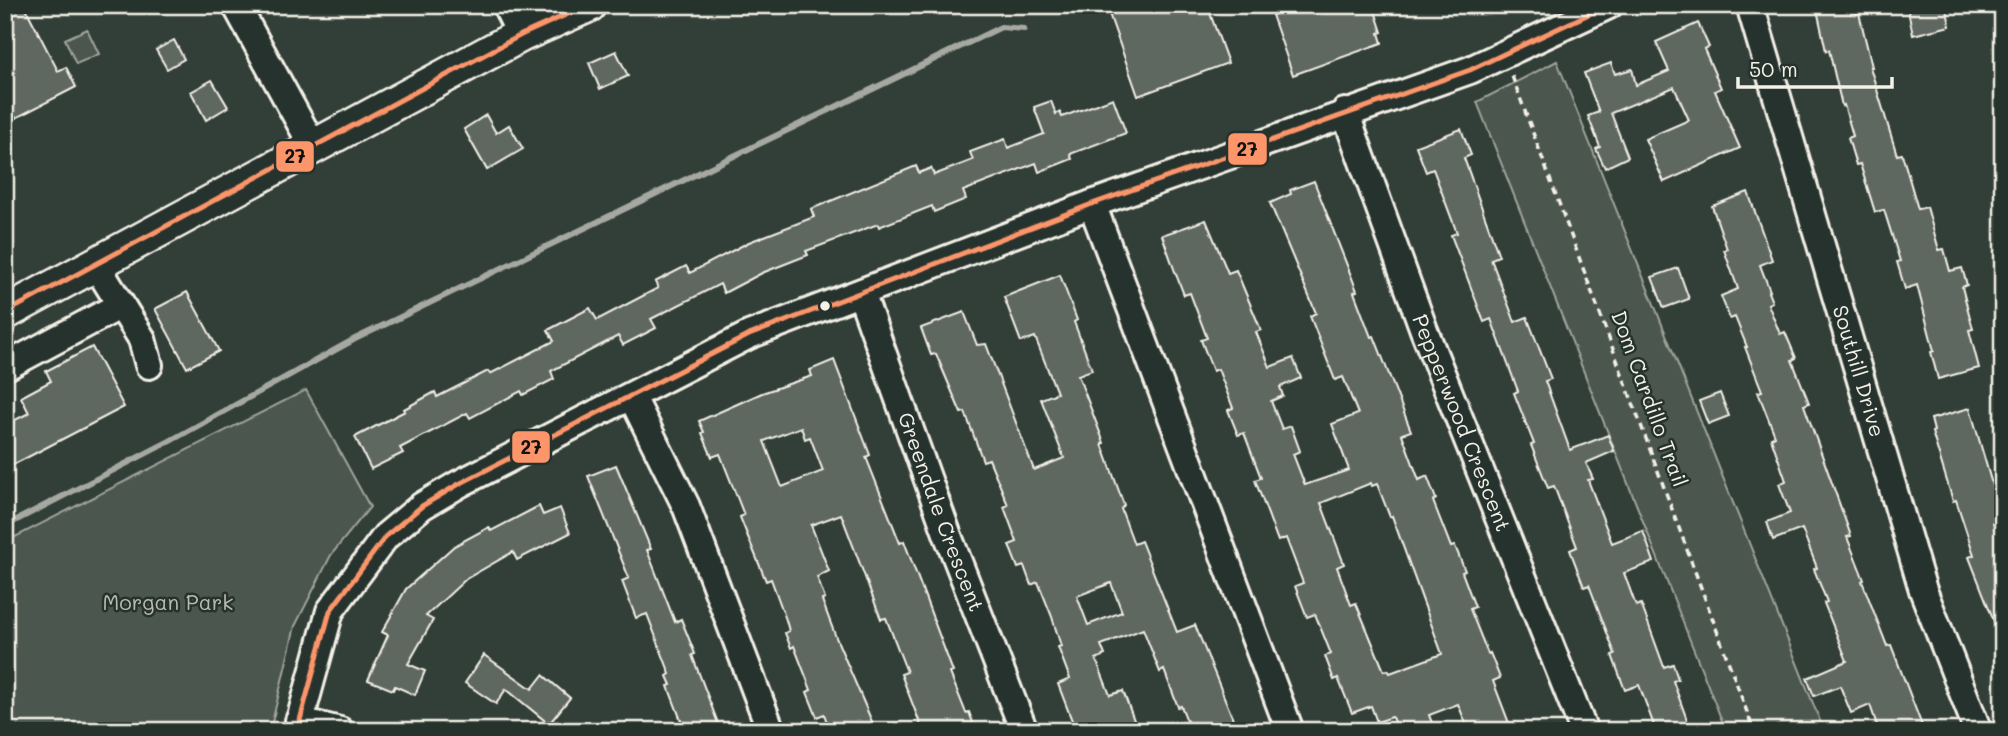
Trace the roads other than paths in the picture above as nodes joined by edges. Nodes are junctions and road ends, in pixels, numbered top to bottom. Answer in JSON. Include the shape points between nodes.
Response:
{"nodes":[{"id":1,"x":236,"y":5,"type":"edge"},
{"id":2,"x":506,"y":5,"type":"edge"},
{"id":3,"x":1609,"y":5,"type":"edge"},
{"id":4,"x":1750,"y":5,"type":"edge"},
{"id":5,"x":574,"y":8,"type":"edge"},
{"id":6,"x":1573,"y":13,"type":"edge"},
{"id":7,"x":521,"y":35,"type":"junction"},
{"id":8,"x":1345,"y":112,"type":"junction"},
{"id":9,"x":314,"y":148,"type":"junction"},
{"id":10,"x":1092,"y":204,"type":"junction"},
{"id":11,"x":96,"y":265,"type":"junction"},
{"id":12,"x":861,"y":293,"type":"junction"},
{"id":13,"x":121,"y":305,"type":"junction"},
{"id":14,"x":5,"y":313,"type":"edge"},
{"id":15,"x":149,"y":365,"type":"dead end"},
{"id":16,"x":5,"y":367,"type":"edge"},
{"id":17,"x":632,"y":397,"type":"junction"},
{"id":18,"x":298,"y":726,"type":"edge"},
{"id":19,"x":340,"y":731,"type":"edge"},
{"id":20,"x":771,"y":731,"type":"edge"},
{"id":21,"x":1024,"y":731,"type":"edge"},
{"id":22,"x":1290,"y":731,"type":"edge"},
{"id":23,"x":1584,"y":731,"type":"edge"},
{"id":24,"x":1978,"y":731,"type":"edge"}],
"edges":[{"from":1,"to":9,"type":"street"},
{"from":2,"to":7,"type":"street"},
{"from":3,"to":6,"type":"street"},
{"from":4,"to":24,"type":"street","name":"Southill Drive","via":[[1923,590]]},
{"from":5,"to":7,"type":"main road"},
{"from":6,"to":8,"type":"street","via":[[1470,70]]},
{"from":7,"to":9,"type":"main road"},
{"from":8,"to":10,"type":"street"},
{"from":8,"to":23,"type":"street","name":"Pepperwood Crescent","via":[[1424,330]]},
{"from":9,"to":11,"type":"main road"},
{"from":10,"to":12,"type":"street"},
{"from":10,"to":22,"type":"street"},
{"from":11,"to":13,"type":"street"},
{"from":11,"to":14,"type":"main road"},
{"from":12,"to":17,"type":"street","via":[[749,335]]},
{"from":12,"to":21,"type":"street","name":"Greendale Crescent"},
{"from":13,"to":15,"type":"street","via":[[142,340]]},
{"from":13,"to":16,"type":"street"},
{"from":17,"to":18,"type":"street","via":[[459,484],[422,506],[386,536],[330,611]]},
{"from":17,"to":20,"type":"street","via":[[686,506]]},
{"from":18,"to":19,"type":"street"}]}
